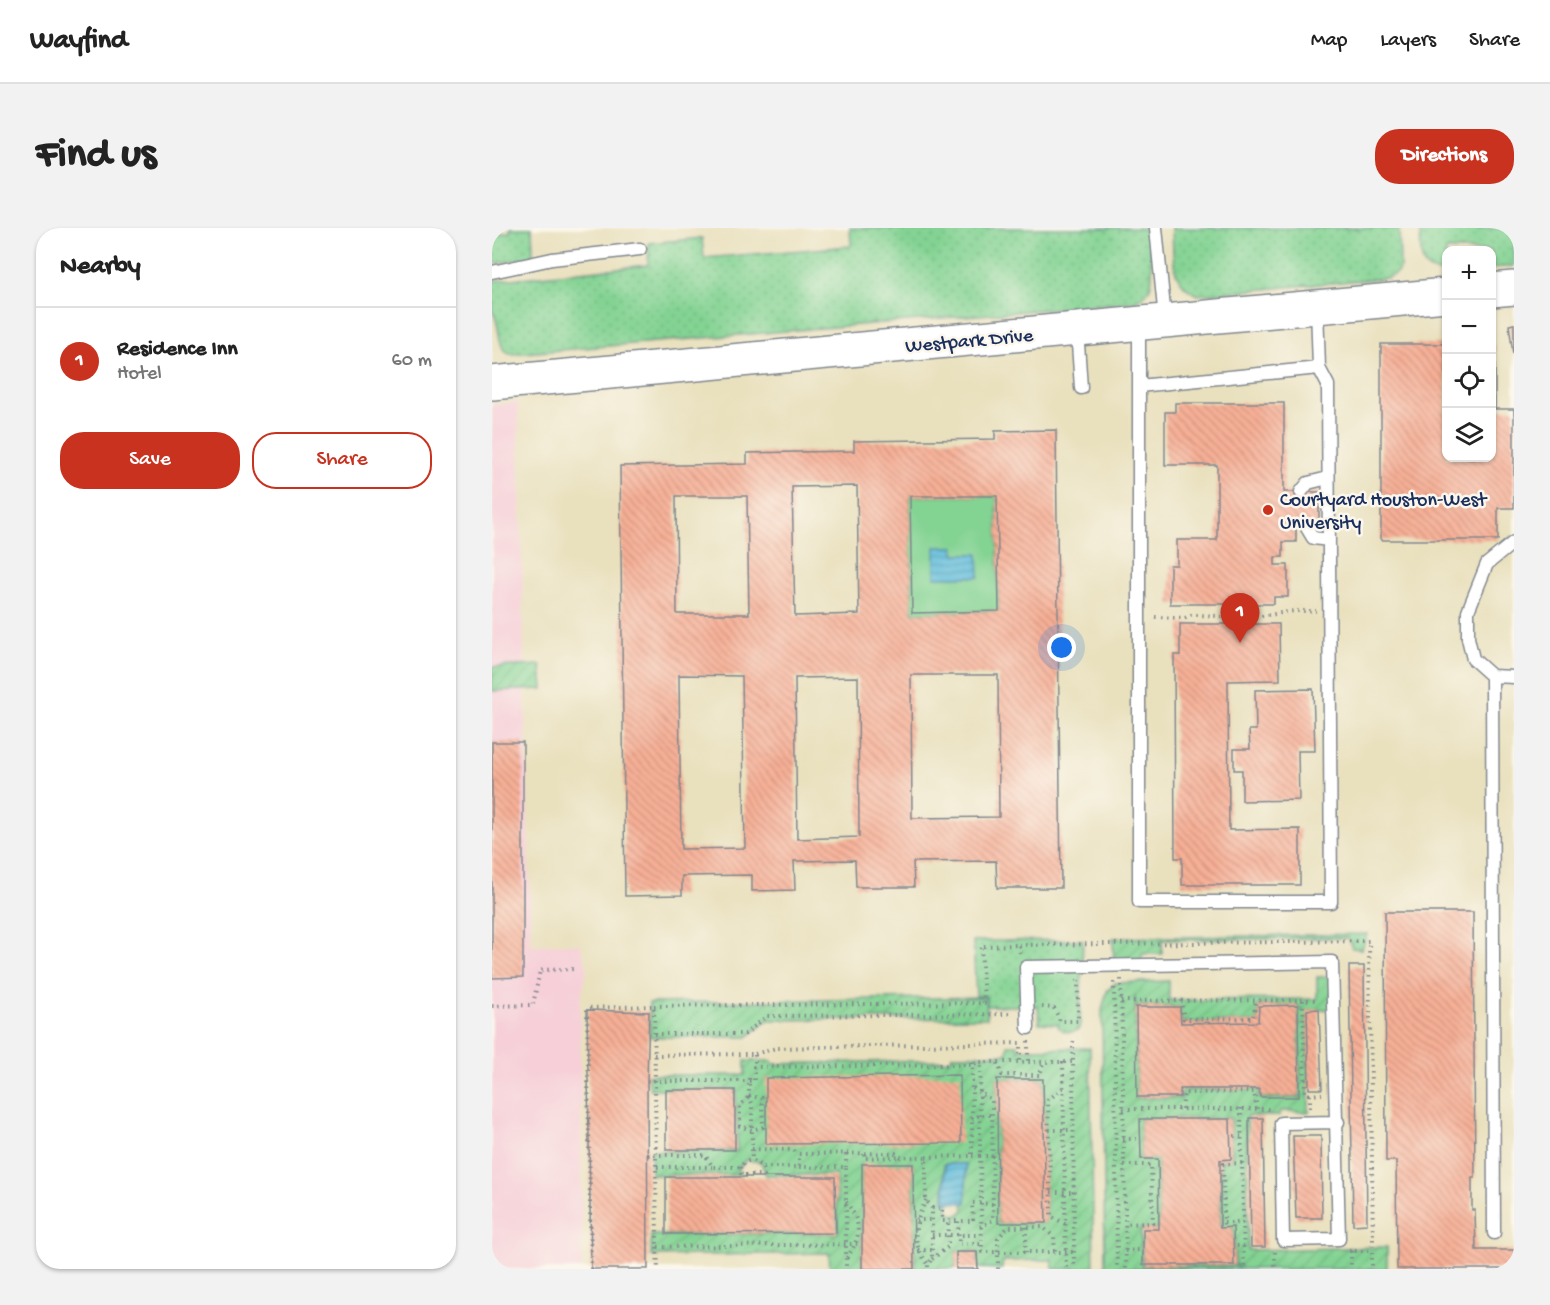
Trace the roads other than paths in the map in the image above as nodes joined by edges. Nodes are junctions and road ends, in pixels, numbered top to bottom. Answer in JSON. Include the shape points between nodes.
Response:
{"nodes":[{"id":1,"x":1156,"y":228,"type":"edge"},
{"id":2,"x":640,"y":249,"type":"dead end"},
{"id":3,"x":492,"y":272,"type":"edge"},
{"id":4,"x":1514,"y":288,"type":"edge"},
{"id":5,"x":1496,"y":290,"type":"edge"},
{"id":6,"x":1442,"y":295,"type":"edge"},
{"id":7,"x":1317,"y":307,"type":"junction"},
{"id":8,"x":1152,"y":322,"type":"junction"},
{"id":9,"x":1077,"y":329,"type":"junction"},
{"id":10,"x":1319,"y":368,"type":"junction"},
{"id":11,"x":492,"y":383,"type":"edge"},
{"id":12,"x":1139,"y":386,"type":"junction"},
{"id":13,"x":1082,"y":388,"type":"dead end"},
{"id":14,"x":1328,"y":478,"type":"junction"},
{"id":15,"x":1301,"y":492,"type":"dead end"},
{"id":16,"x":1307,"y":528,"type":"dead end"},
{"id":17,"x":1329,"y":540,"type":"junction"},
{"id":18,"x":1514,"y":542,"type":"edge"},
{"id":19,"x":1492,"y":676,"type":"junction"},
{"id":20,"x":1514,"y":677,"type":"edge"},
{"id":21,"x":1028,"y":1028,"type":"dead end"},
{"id":22,"x":1338,"y":1122,"type":"junction"},
{"id":23,"x":1494,"y":1233,"type":"dead end"}],
"edges":[{"from":1,"to":8,"type":"lane"},
{"from":2,"to":3,"type":"lane"},
{"from":4,"to":5,"type":"main road"},
{"from":6,"to":7,"type":"main road","name":"Westpark Drive"},
{"from":7,"to":8,"type":"main road","name":"Westpark Drive"},
{"from":7,"to":10,"type":"lane"},
{"from":8,"to":9,"type":"main road","name":"Westpark Drive"},
{"from":8,"to":12,"type":"lane"},
{"from":9,"to":11,"type":"main road","name":"Westpark Drive"},
{"from":9,"to":13,"type":"lane"},
{"from":10,"to":12,"type":"lane"},
{"from":10,"to":14,"type":"lane","via":[[1328,385]]},
{"from":12,"to":17,"type":"lane","via":[[1139,902],[1331,902]]},
{"from":14,"to":15,"type":"lane","via":[[1308,483]]},
{"from":14,"to":17,"type":"lane"},
{"from":16,"to":17,"type":"lane","via":[[1312,538]]},
{"from":18,"to":19,"type":"lane","via":[[1487,564],[1468,611],[1473,659]]},
{"from":19,"to":20,"type":"lane"},
{"from":19,"to":23,"type":"lane"},
{"from":21,"to":22,"type":"lane","via":[[1026,967],[1332,962]]},
{"from":22,"to":22,"type":"lane","via":[[1339,1239],[1283,1240],[1281,1122]]}]}
